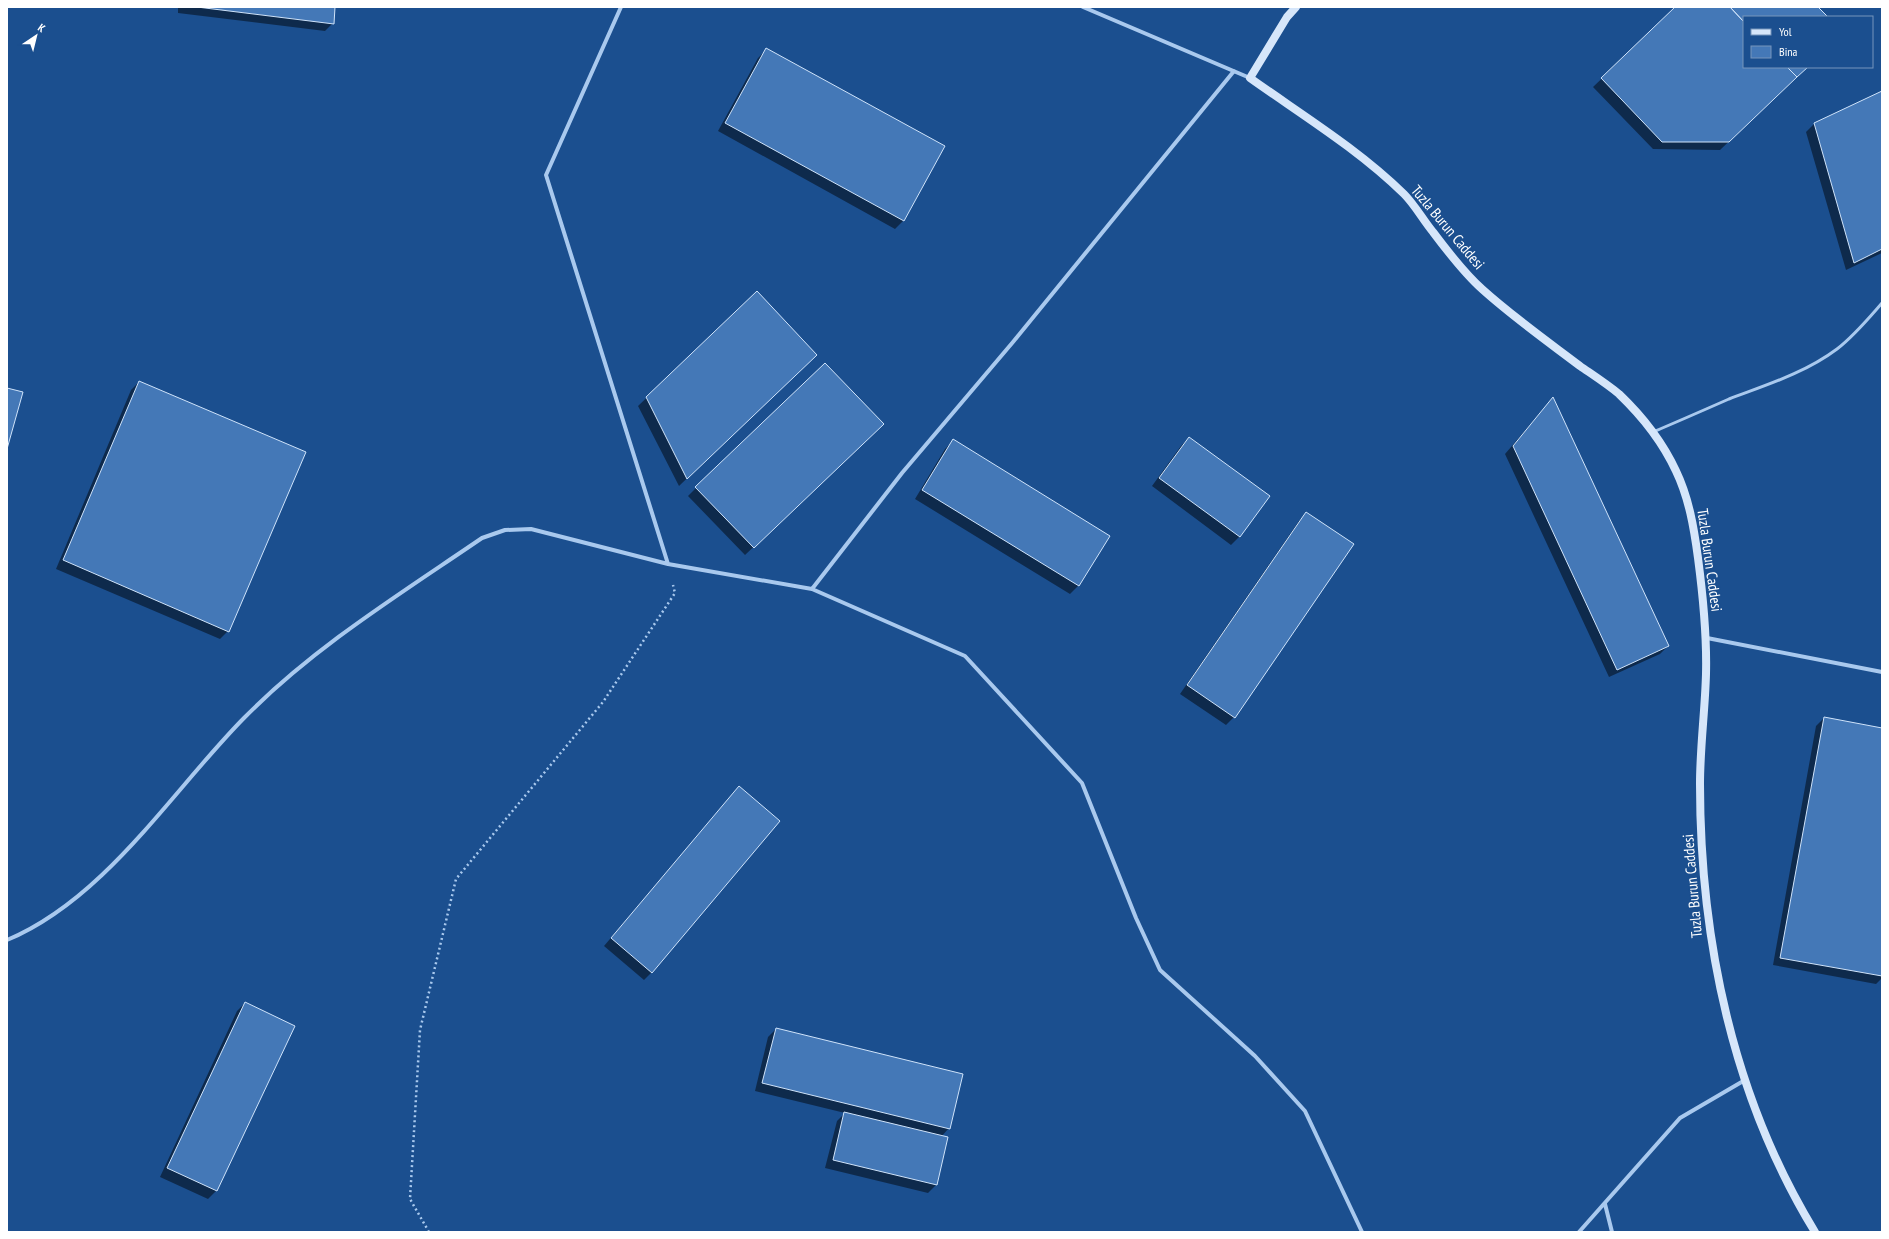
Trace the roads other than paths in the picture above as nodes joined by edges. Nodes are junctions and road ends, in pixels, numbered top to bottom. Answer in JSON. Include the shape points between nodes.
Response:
{"nodes":[{"id":1,"x":621,"y":7,"type":"edge"},
{"id":2,"x":1083,"y":7,"type":"edge"},
{"id":3,"x":1296,"y":7,"type":"edge"},
{"id":4,"x":1234,"y":71,"type":"junction"},
{"id":5,"x":1250,"y":78,"type":"junction"},
{"id":6,"x":1882,"y":303,"type":"edge"},
{"id":7,"x":1653,"y":432,"type":"junction"},
{"id":8,"x":668,"y":564,"type":"junction"},
{"id":9,"x":812,"y":589,"type":"junction"},
{"id":10,"x":1706,"y":638,"type":"junction"},
{"id":11,"x":1882,"y":672,"type":"edge"},
{"id":12,"x":7,"y":940,"type":"edge"},
{"id":13,"x":1745,"y":1080,"type":"junction"},
{"id":14,"x":1605,"y":1204,"type":"junction"},
{"id":15,"x":1362,"y":1232,"type":"edge"},
{"id":16,"x":1579,"y":1232,"type":"edge"},
{"id":17,"x":1612,"y":1232,"type":"edge"},
{"id":18,"x":1815,"y":1232,"type":"edge"}],
"edges":[{"from":1,"to":8,"type":"street","via":[[546,175]]},
{"from":2,"to":4,"type":"street"},
{"from":3,"to":5,"type":"street","via":[[1287,17]]},
{"from":4,"to":5,"type":"street"},
{"from":4,"to":9,"type":"street","via":[[1013,342],[902,473]]},
{"from":5,"to":7,"type":"street","name":"Tuzla Burun Caddesi","via":[[1370,162],[1407,197],[1448,252],[1481,289],[1618,394]]},
{"from":6,"to":7,"type":"lane","via":[[1856,332],[1813,364]]},
{"from":7,"to":10,"type":"street","name":"Tuzla Burun Caddesi","via":[[1677,472],[1692,516]]},
{"from":8,"to":9,"type":"street"},
{"from":8,"to":12,"type":"street","via":[[531,529],[505,530],[482,538],[342,634],[295,670],[243,718],[112,866],[66,906]]},
{"from":9,"to":15,"type":"street","via":[[965,656],[1082,783],[1136,918],[1160,970],[1254,1056],[1305,1111]]},
{"from":10,"to":11,"type":"street"},
{"from":10,"to":13,"type":"street","name":"Tuzla Burun Caddesi","via":[[1700,779],[1704,886],[1712,947],[1729,1026]]},
{"from":13,"to":14,"type":"street","via":[[1680,1118]]},
{"from":13,"to":18,"type":"street","name":"Tuzla Burun Caddesi","via":[[1769,1142]]},
{"from":14,"to":16,"type":"street"},
{"from":14,"to":17,"type":"street"}]}
